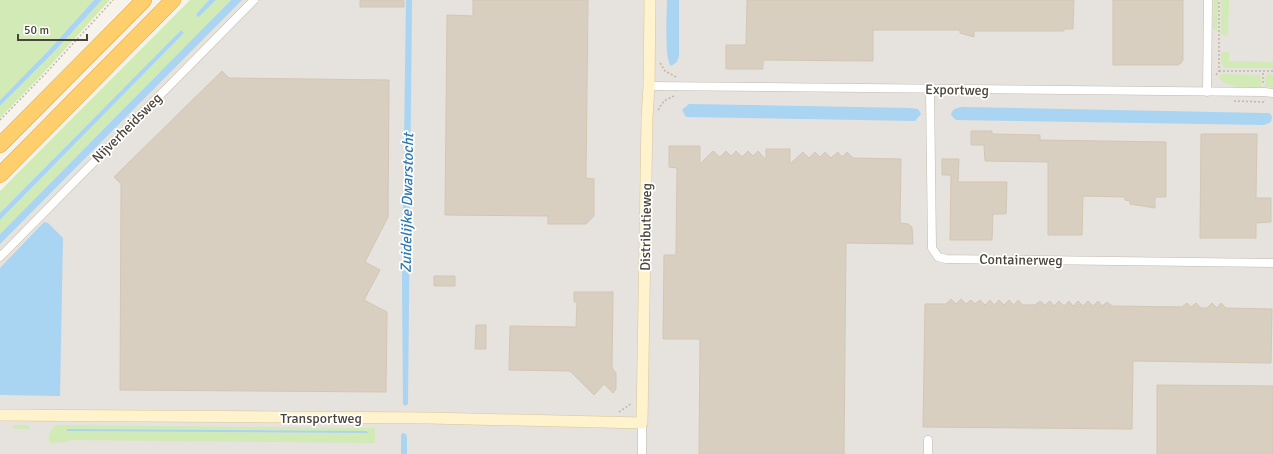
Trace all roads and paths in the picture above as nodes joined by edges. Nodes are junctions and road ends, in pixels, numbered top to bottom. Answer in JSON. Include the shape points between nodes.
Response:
{"nodes":[{"id":1,"x":113,"y":0,"type":"edge"},
{"id":2,"x":144,"y":0,"type":"edge"},
{"id":3,"x":173,"y":0,"type":"edge"},
{"id":4,"x":254,"y":0,"type":"edge"},
{"id":5,"x":650,"y":0,"type":"edge"},
{"id":6,"x":1208,"y":0,"type":"edge"},
{"id":7,"x":1219,"y":0,"type":"edge"},
{"id":8,"x":658,"y":61,"type":"dead end"},
{"id":9,"x":1264,"y":71,"type":"junction"},
{"id":10,"x":1273,"y":71,"type":"edge"},
{"id":11,"x":649,"y":86,"type":"junction"},
{"id":12,"x":678,"y":86,"type":"junction"},
{"id":13,"x":930,"y":89,"type":"junction"},
{"id":14,"x":1207,"y":92,"type":"junction"},
{"id":15,"x":1264,"y":92,"type":"junction"},
{"id":16,"x":1273,"y":94,"type":"edge"},
{"id":17,"x":0,"y":120,"type":"edge"},
{"id":18,"x":0,"y":145,"type":"edge"},
{"id":19,"x":0,"y":175,"type":"edge"},
{"id":20,"x":0,"y":257,"type":"edge"},
{"id":21,"x":1273,"y":263,"type":"edge"},
{"id":22,"x":0,"y":415,"type":"edge"},
{"id":23,"x":642,"y":423,"type":"junction"},
{"id":24,"x":928,"y":440,"type":"dead end"},
{"id":25,"x":642,"y":454,"type":"edge"},
{"id":26,"x":928,"y":454,"type":"edge"}],
"edges":[{"from":1,"to":17,"type":"path"},
{"from":2,"to":18,"type":"highway"},
{"from":3,"to":19,"type":"highway"},
{"from":4,"to":20,"type":"street","name":"Nijverheidsweg"},
{"from":5,"to":11,"type":"street","name":"Distributieweg"},
{"from":6,"to":14,"type":"street"},
{"from":7,"to":9,"type":"path","via":[[1219,71]]},
{"from":8,"to":12,"type":"path","via":[[665,71],[678,78]]},
{"from":9,"to":10,"type":"path"},
{"from":9,"to":15,"type":"path"},
{"from":11,"to":12,"type":"street","name":"Exportweg"},
{"from":11,"to":23,"type":"street","name":"Distributieweg"},
{"from":12,"to":13,"type":"street","name":"Exportweg"},
{"from":13,"to":14,"type":"street","name":"Exportweg"},
{"from":13,"to":21,"type":"street","name":"Containerweg","via":[[932,248],[938,257]]},
{"from":14,"to":15,"type":"street","name":"Exportweg"},
{"from":15,"to":16,"type":"street","name":"Exportweg"},
{"from":22,"to":23,"type":"street","name":"Transportweg","via":[[423,418]]},
{"from":23,"to":25,"type":"street","name":"Distributieweg"},
{"from":24,"to":26,"type":"street"}]}
